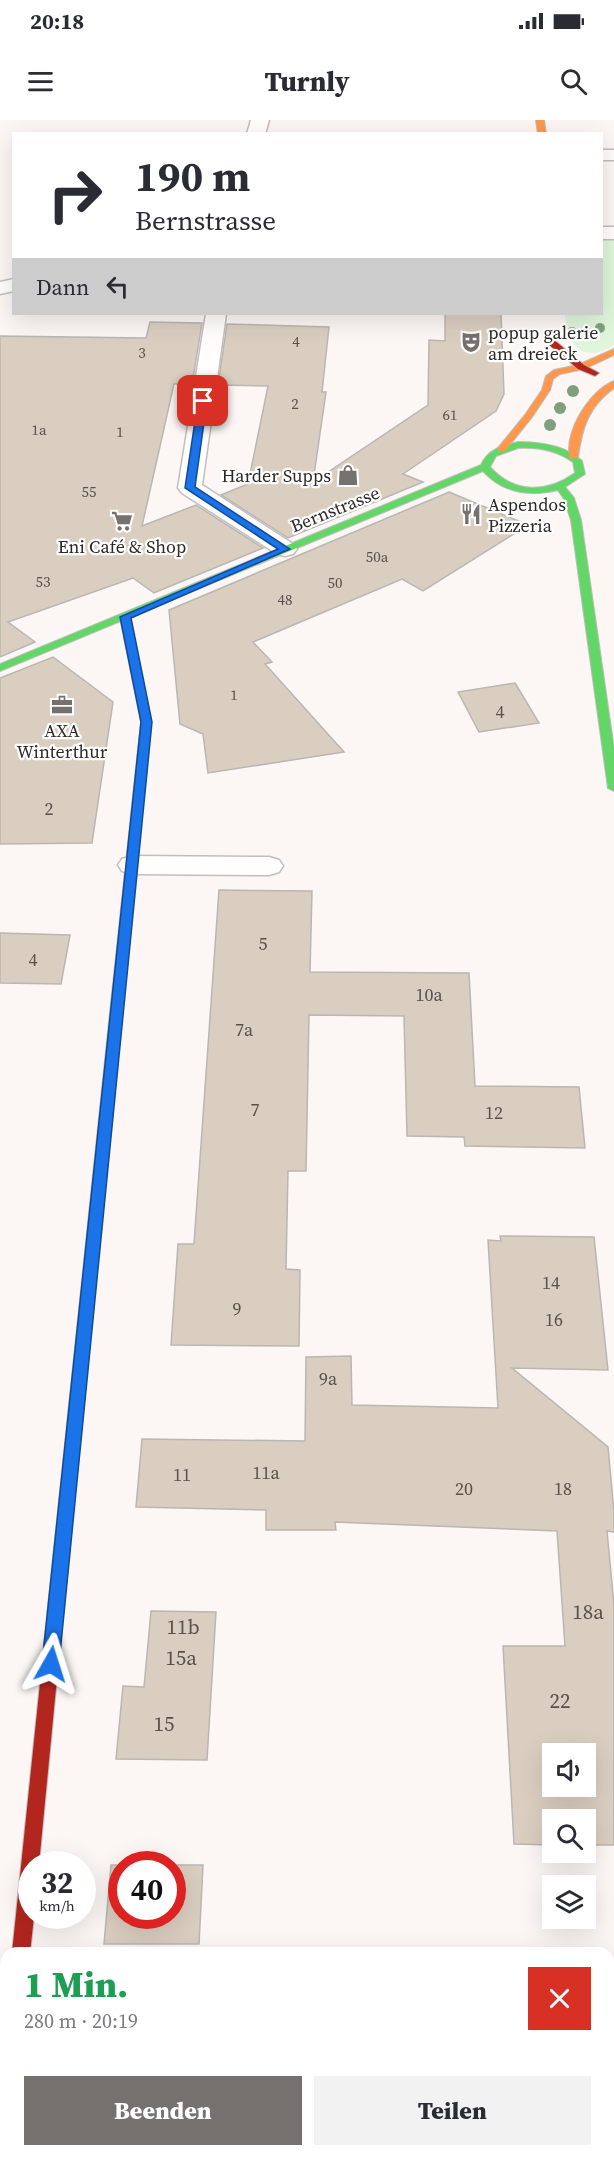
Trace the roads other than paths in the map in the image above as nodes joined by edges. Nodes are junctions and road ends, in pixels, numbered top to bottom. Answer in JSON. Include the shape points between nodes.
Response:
{"nodes":[{"id":1,"x":216,"y":315,"type":"edge"},
{"id":2,"x":614,"y":352,"type":"edge"},
{"id":3,"x":581,"y":367,"type":"junction"},
{"id":4,"x":549,"y":378,"type":"junction"},
{"id":5,"x":614,"y":384,"type":"edge"},
{"id":6,"x":600,"y":392,"type":"junction"},
{"id":7,"x":501,"y":450,"type":"junction"},
{"id":8,"x":573,"y":457,"type":"junction"},
{"id":9,"x":485,"y":467,"type":"junction"},
{"id":10,"x":560,"y":488,"type":"junction"},
{"id":11,"x":285,"y":549,"type":"junction"},
{"id":12,"x":125,"y":617,"type":"junction"},
{"id":13,"x":0,"y":668,"type":"edge"},
{"id":14,"x":607,"y":681,"type":"edge"},
{"id":15,"x":614,"y":788,"type":"edge"},
{"id":16,"x":132,"y":866,"type":"junction"},
{"id":17,"x":269,"y":866,"type":"dead end"},
{"id":18,"x":22,"y":1947,"type":"edge"}],
"edges":[{"from":1,"to":11,"type":"street","via":[[190,488]]},
{"from":2,"to":3,"type":"street"},
{"from":3,"to":4,"type":"street","via":[[557,372]]},
{"from":3,"to":4,"type":"street","via":[[550,336],[544,359]]},
{"from":3,"to":6,"type":"street","via":[[597,376]]},
{"from":4,"to":7,"type":"street","name":"Bernstrasse","via":[[546,390]]},
{"from":5,"to":6,"type":"street"},
{"from":6,"to":8,"type":"street","via":[[578,422]]},
{"from":7,"to":8,"type":"street","via":[[539,445]]},
{"from":7,"to":9,"type":"street","name":"Bernstrasse","via":[[489,458]]},
{"from":8,"to":10,"type":"street","via":[[580,465],[580,474]]},
{"from":9,"to":10,"type":"street","via":[[496,481],[512,488]]},
{"from":9,"to":11,"type":"street","name":"Bernstrasse"},
{"from":10,"to":14,"type":"street","via":[[569,498],[576,520]]},
{"from":11,"to":12,"type":"street","name":"Bernstrasse"},
{"from":12,"to":13,"type":"street","name":"Bernstrasse"},
{"from":12,"to":16,"type":"street","via":[[146,722]]},
{"from":14,"to":15,"type":"street"},
{"from":16,"to":17,"type":"street"},
{"from":16,"to":18,"type":"street"}]}
